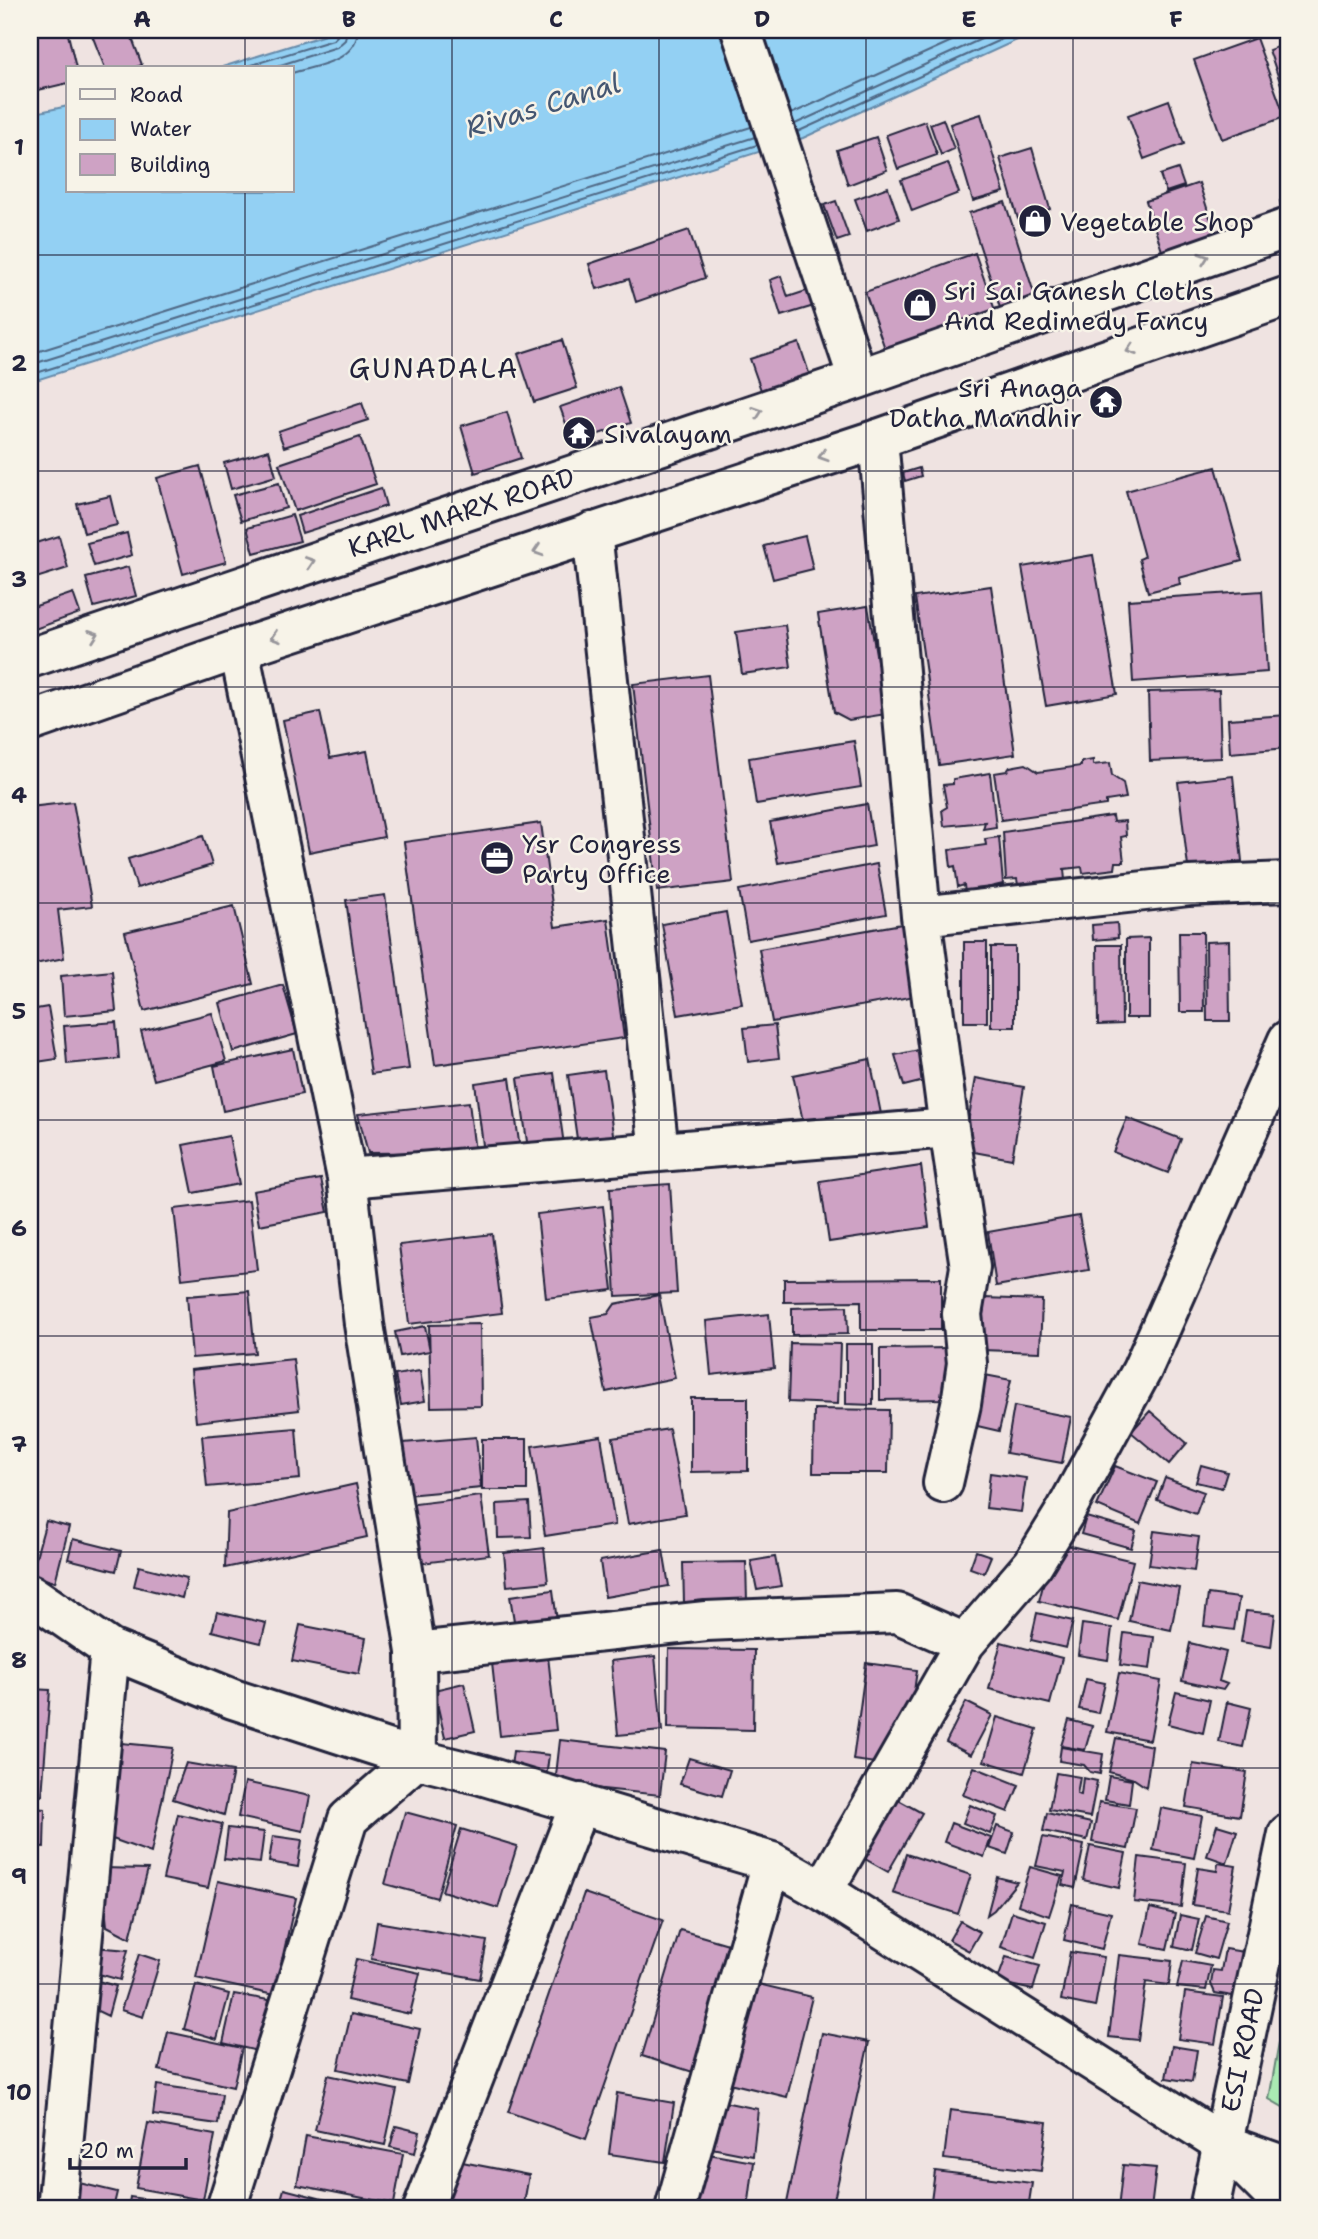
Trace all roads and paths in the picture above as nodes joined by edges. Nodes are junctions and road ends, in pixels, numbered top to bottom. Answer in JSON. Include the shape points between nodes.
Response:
{"nodes":[{"id":1,"x":741,"y":30,"type":"edge"},
{"id":2,"x":1288,"y":228,"type":"edge"},
{"id":3,"x":1288,"y":296,"type":"edge"},
{"id":4,"x":858,"y":379,"type":"junction"},
{"id":5,"x":878,"y":439,"type":"junction"},
{"id":6,"x":663,"y":444,"type":"junction"},
{"id":7,"x":680,"y":504,"type":"junction"},
{"id":8,"x":592,"y":533,"type":"junction"},
{"id":9,"x":239,"y":649,"type":"junction"},
{"id":10,"x":30,"y":657,"type":"edge"},
{"id":11,"x":30,"y":722,"type":"edge"},
{"id":12,"x":1288,"y":882,"type":"edge"},
{"id":13,"x":921,"y":916,"type":"junction"},
{"id":14,"x":1288,"y":1040,"type":"edge"},
{"id":15,"x":949,"y":1128,"type":"junction"},
{"id":16,"x":659,"y":1153,"type":"junction"},
{"id":17,"x":347,"y":1178,"type":"junction"},
{"id":18,"x":943,"y":1483,"type":"dead end"},
{"id":19,"x":30,"y":1594,"type":"edge"},
{"id":20,"x":965,"y":1643,"type":"junction"},
{"id":21,"x":110,"y":1649,"type":"junction"},
{"id":22,"x":416,"y":1652,"type":"junction"},
{"id":23,"x":417,"y":1759,"type":"junction"},
{"id":24,"x":580,"y":1804,"type":"junction"},
{"id":25,"x":1288,"y":1834,"type":"edge"},
{"id":26,"x":772,"y":1862,"type":"junction"},
{"id":27,"x":822,"y":1891,"type":"junction"},
{"id":28,"x":1222,"y":2144,"type":"junction"},
{"id":29,"x":1288,"y":2167,"type":"edge"},
{"id":30,"x":57,"y":2209,"type":"edge"},
{"id":31,"x":226,"y":2209,"type":"edge"},
{"id":32,"x":423,"y":2209,"type":"edge"},
{"id":33,"x":675,"y":2209,"type":"edge"},
{"id":34,"x":1209,"y":2209,"type":"edge"},
{"id":35,"x":1288,"y":2209,"type":"edge"}],
"edges":[{"from":1,"to":4,"type":"street"},
{"from":4,"to":2,"type":"street","name":"KARL MARX ROAD","one_way":true},
{"from":3,"to":5,"type":"street","one_way":true},
{"from":6,"to":4,"type":"street","name":"KARL MARX ROAD","one_way":true},
{"from":5,"to":7,"type":"street","one_way":true},
{"from":5,"to":13,"type":"street"},
{"from":6,"to":7,"type":"street"},
{"from":10,"to":6,"type":"street","name":"KARL MARX ROAD","one_way":true},
{"from":7,"to":8,"type":"street"},
{"from":8,"to":9,"type":"street","one_way":true},
{"from":8,"to":16,"type":"street"},
{"from":9,"to":11,"type":"street"},
{"from":9,"to":17,"type":"street"},
{"from":12,"to":13,"type":"street","via":[[1189,886]]},
{"from":13,"to":15,"type":"street"},
{"from":14,"to":20,"type":"street","via":[[1142,1370],[1033,1564]]},
{"from":15,"to":16,"type":"street"},
{"from":15,"to":18,"type":"street","via":[[970,1267],[962,1314],[967,1363]]},
{"from":16,"to":17,"type":"street"},
{"from":17,"to":22,"type":"street","via":[[364,1324]]},
{"from":19,"to":21,"type":"street"},
{"from":20,"to":22,"type":"street","via":[[897,1613],[706,1621]]},
{"from":20,"to":27,"type":"street"},
{"from":21,"to":23,"type":"street","via":[[233,1699]]},
{"from":21,"to":30,"type":"street"},
{"from":22,"to":23,"type":"street"},
{"from":23,"to":24,"type":"street"},
{"from":23,"to":31,"type":"street","via":[[348,1819]]},
{"from":24,"to":26,"type":"street"},
{"from":24,"to":32,"type":"street"},
{"from":25,"to":28,"type":"street","name":"ESI ROAD"},
{"from":26,"to":27,"type":"street"},
{"from":26,"to":33,"type":"street"},
{"from":27,"to":28,"type":"street"},
{"from":28,"to":29,"type":"street","name":"ESI ROAD"},
{"from":28,"to":34,"type":"street"},
{"from":28,"to":35,"type":"street","name":"ESI ROAD"}]}
